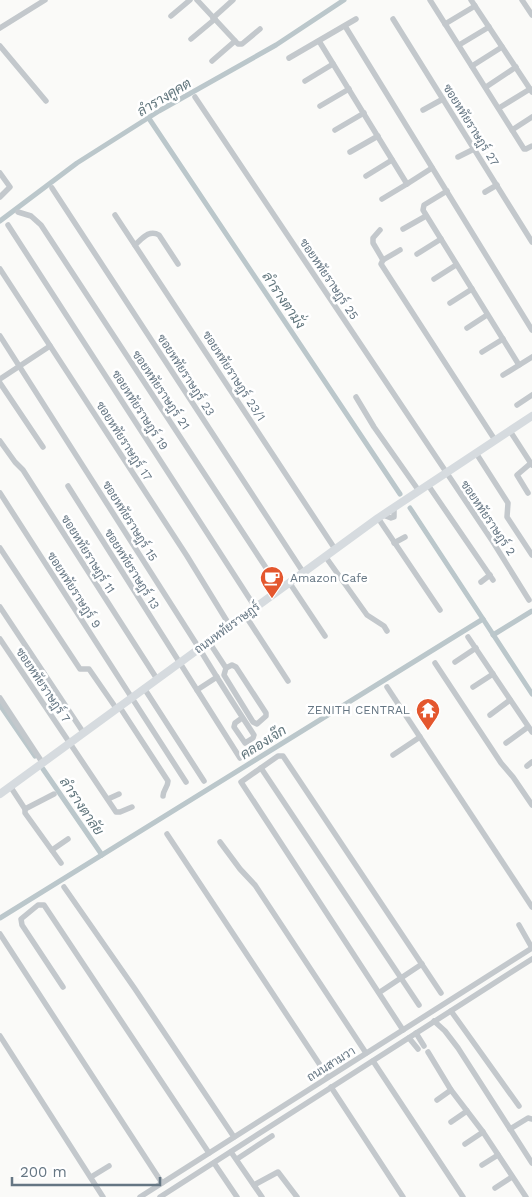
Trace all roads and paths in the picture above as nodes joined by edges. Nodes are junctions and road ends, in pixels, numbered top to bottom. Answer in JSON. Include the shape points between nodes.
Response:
{"nodes":[{"id":1,"x":190,"y":0,"type":"edge"},
{"id":2,"x":197,"y":0,"type":"edge"},
{"id":3,"x":233,"y":0,"type":"edge"},
{"id":4,"x":471,"y":0,"type":"edge"},
{"id":5,"x":522,"y":0,"type":"edge"},
{"id":6,"x":432,"y":1,"type":"edge"},
{"id":7,"x":38,"y":2,"type":"edge"},
{"id":8,"x":475,"y":6,"type":"junction"},
{"id":9,"x":532,"y":15,"type":"edge"},
{"id":10,"x":171,"y":16,"type":"dead end"},
{"id":11,"x":214,"y":18,"type":"junction"},
{"id":12,"x":392,"y":18,"type":"dead end"},
{"id":13,"x":356,"y":19,"type":"dead end"},
{"id":14,"x":0,"y":20,"type":"edge"},
{"id":15,"x":445,"y":24,"type":"junction"},
{"id":16,"x":345,"y":26,"type":"junction"},
{"id":17,"x":2,"y":27,"type":"edge"},
{"id":18,"x":489,"y":27,"type":"junction"},
{"id":19,"x":260,"y":29,"type":"dead end"},
{"id":20,"x":191,"y":39,"type":"dead end"},
{"id":21,"x":234,"y":41,"type":"junction"},
{"id":22,"x":319,"y":41,"type":"junction"},
{"id":23,"x":459,"y":45,"type":"junction"},
{"id":24,"x":0,"y":46,"type":"edge"},
{"id":25,"x":502,"y":47,"type":"junction"},
{"id":26,"x":290,"y":58,"type":"dead end"},
{"id":27,"x":212,"y":61,"type":"dead end"},
{"id":28,"x":333,"y":64,"type":"junction"},
{"id":29,"x":472,"y":66,"type":"junction"},
{"id":30,"x":516,"y":68,"type":"junction"},
{"id":31,"x":305,"y":81,"type":"dead end"},
{"id":32,"x":486,"y":87,"type":"junction"},
{"id":33,"x":348,"y":89,"type":"junction"},
{"id":34,"x":531,"y":90,"type":"edge"},
{"id":35,"x":195,"y":96,"type":"dead end"},
{"id":36,"x":442,"y":99,"type":"junction"},
{"id":37,"x":46,"y":102,"type":"dead end"},
{"id":38,"x":320,"y":106,"type":"dead end"},
{"id":39,"x":499,"y":108,"type":"junction"},
{"id":40,"x":422,"y":110,"type":"dead end"},
{"id":41,"x":364,"y":113,"type":"junction"},
{"id":42,"x":532,"y":117,"type":"edge"},
{"id":43,"x":335,"y":130,"type":"dead end"},
{"id":44,"x":512,"y":130,"type":"junction"},
{"id":45,"x":378,"y":136,"type":"junction"},
{"id":46,"x":532,"y":146,"type":"edge"},
{"id":47,"x":474,"y":149,"type":"junction"},
{"id":48,"x":350,"y":152,"type":"dead end"},
{"id":49,"x":458,"y":157,"type":"dead end"},
{"id":50,"x":392,"y":160,"type":"junction"},
{"id":51,"x":432,"y":168,"type":"junction"},
{"id":52,"x":0,"y":173,"type":"edge"},
{"id":53,"x":366,"y":176,"type":"dead end"},
{"id":54,"x":407,"y":184,"type":"junction"},
{"id":55,"x":496,"y":185,"type":"junction"},
{"id":56,"x":52,"y":188,"type":"dead end"},
{"id":57,"x":446,"y":191,"type":"junction"},
{"id":58,"x":485,"y":192,"type":"dead end"},
{"id":59,"x":0,"y":197,"type":"edge"},
{"id":60,"x":382,"y":199,"type":"dead end"},
{"id":61,"x":18,"y":212,"type":"dead end"},
{"id":62,"x":115,"y":214,"type":"dead end"},
{"id":63,"x":426,"y":216,"type":"junction"},
{"id":64,"x":8,"y":225,"type":"dead end"},
{"id":65,"x":403,"y":229,"type":"dead end"},
{"id":66,"x":380,"y":230,"type":"dead end"},
{"id":67,"x":441,"y":239,"type":"junction"},
{"id":68,"x":532,"y":242,"type":"edge"},
{"id":69,"x":135,"y":245,"type":"junction"},
{"id":70,"x":400,"y":250,"type":"dead end"},
{"id":71,"x":417,"y":254,"type":"dead end"},
{"id":72,"x":383,"y":260,"type":"junction"},
{"id":73,"x":178,"y":264,"type":"dead end"},
{"id":74,"x":456,"y":264,"type":"junction"},
{"id":75,"x":0,"y":268,"type":"edge"},
{"id":76,"x":434,"y":279,"type":"dead end"},
{"id":77,"x":472,"y":289,"type":"junction"},
{"id":78,"x":450,"y":303,"type":"dead end"},
{"id":79,"x":487,"y":315,"type":"junction"},
{"id":80,"x":468,"y":328,"type":"dead end"},
{"id":81,"x":532,"y":330,"type":"edge"},
{"id":82,"x":0,"y":336,"type":"edge"},
{"id":83,"x":503,"y":340,"type":"junction"},
{"id":84,"x":50,"y":346,"type":"junction"},
{"id":85,"x":482,"y":352,"type":"dead end"},
{"id":86,"x":532,"y":357,"type":"edge"},
{"id":87,"x":519,"y":365,"type":"junction"},
{"id":88,"x":20,"y":367,"type":"junction"},
{"id":89,"x":503,"y":375,"type":"dead end"},
{"id":90,"x":0,"y":381,"type":"edge"},
{"id":91,"x":532,"y":395,"type":"edge"},
{"id":92,"x":356,"y":397,"type":"dead end"},
{"id":93,"x":517,"y":405,"type":"dead end"},
{"id":94,"x":532,"y":416,"type":"edge"},
{"id":95,"x":510,"y":431,"type":"junction"},
{"id":96,"x":495,"y":440,"type":"junction"},
{"id":97,"x":0,"y":441,"type":"edge"},
{"id":98,"x":43,"y":448,"type":"dead end"},
{"id":99,"x":476,"y":453,"type":"junction"},
{"id":100,"x":531,"y":464,"type":"edge"},
{"id":101,"x":446,"y":473,"type":"junction"},
{"id":102,"x":428,"y":485,"type":"junction"},
{"id":103,"x":68,"y":486,"type":"dead end"},
{"id":104,"x":418,"y":491,"type":"junction"},
{"id":105,"x":0,"y":493,"type":"edge"},
{"id":106,"x":528,"y":493,"type":"dead end"},
{"id":107,"x":380,"y":516,"type":"junction"},
{"id":108,"x":405,"y":537,"type":"dead end"},
{"id":109,"x":394,"y":543,"type":"junction"},
{"id":110,"x":0,"y":548,"type":"edge"},
{"id":111,"x":334,"y":549,"type":"junction"},
{"id":112,"x":532,"y":555,"type":"edge"},
{"id":113,"x":325,"y":556,"type":"junction"},
{"id":114,"x":303,"y":572,"type":"junction"},
{"id":115,"x":289,"y":582,"type":"junction"},
{"id":116,"x":481,"y":582,"type":"dead end"},
{"id":117,"x":518,"y":582,"type":"junction"},
{"id":118,"x":512,"y":586,"type":"dead end"},
{"id":119,"x":280,"y":589,"type":"junction"},
{"id":120,"x":528,"y":600,"type":"dead end"},
{"id":121,"x":0,"y":607,"type":"edge"},
{"id":122,"x":255,"y":607,"type":"junction"},
{"id":123,"x":440,"y":610,"type":"dead end"},
{"id":124,"x":245,"y":615,"type":"junction"},
{"id":125,"x":230,"y":626,"type":"junction"},
{"id":126,"x":387,"y":631,"type":"dead end"},
{"id":127,"x":325,"y":636,"type":"dead end"},
{"id":128,"x":468,"y":636,"type":"dead end"},
{"id":129,"x":0,"y":639,"type":"edge"},
{"id":130,"x":208,"y":642,"type":"junction"},
{"id":131,"x":199,"y":648,"type":"junction"},
{"id":132,"x":476,"y":648,"type":"junction"},
{"id":133,"x":455,"y":662,"type":"dead end"},
{"id":134,"x":179,"y":663,"type":"junction"},
{"id":135,"x":435,"y":663,"type":"dead end"},
{"id":136,"x":226,"y":668,"type":"junction"},
{"id":137,"x":493,"y":674,"type":"junction"},
{"id":138,"x":217,"y":677,"type":"junction"},
{"id":139,"x":157,"y":679,"type":"junction"},
{"id":140,"x":288,"y":681,"type":"dead end"},
{"id":141,"x":388,"y":687,"type":"dead end"},
{"id":142,"x":144,"y":688,"type":"junction"},
{"id":143,"x":472,"y":688,"type":"dead end"},
{"id":144,"x":197,"y":690,"type":"junction"},
{"id":145,"x":0,"y":698,"type":"edge"},
{"id":146,"x":131,"y":698,"type":"junction"},
{"id":147,"x":510,"y":700,"type":"junction"},
{"id":148,"x":118,"y":707,"type":"junction"},
{"id":149,"x":490,"y":715,"type":"dead end"},
{"id":150,"x":242,"y":718,"type":"dead end"},
{"id":151,"x":530,"y":730,"type":"edge"},
{"id":152,"x":83,"y":732,"type":"junction"},
{"id":153,"x":420,"y":737,"type":"junction"},
{"id":154,"x":69,"y":742,"type":"junction"},
{"id":155,"x":506,"y":743,"type":"dead end"},
{"id":156,"x":393,"y":755,"type":"dead end"},
{"id":157,"x":240,"y":758,"type":"dead end"},
{"id":158,"x":42,"y":762,"type":"junction"},
{"id":159,"x":261,"y":768,"type":"junction"},
{"id":160,"x":204,"y":781,"type":"dead end"},
{"id":161,"x":186,"y":782,"type":"dead end"},
{"id":162,"x":10,"y":786,"type":"junction"},
{"id":163,"x":0,"y":794,"type":"edge"},
{"id":164,"x":54,"y":794,"type":"dead end"},
{"id":165,"x":119,"y":794,"type":"dead end"},
{"id":166,"x":162,"y":796,"type":"dead end"},
{"id":167,"x":108,"y":799,"type":"junction"},
{"id":168,"x":532,"y":805,"type":"edge"},
{"id":169,"x":132,"y":807,"type":"dead end"},
{"id":170,"x":25,"y":809,"type":"junction"},
{"id":171,"x":167,"y":834,"type":"dead end"},
{"id":172,"x":68,"y":839,"type":"dead end"},
{"id":173,"x":220,"y":842,"type":"dead end"},
{"id":174,"x":52,"y":850,"type":"junction"},
{"id":175,"x":61,"y":863,"type":"dead end"},
{"id":176,"x":64,"y":887,"type":"dead end"},
{"id":177,"x":532,"y":907,"type":"edge"},
{"id":178,"x":519,"y":925,"type":"dead end"},
{"id":179,"x":0,"y":934,"type":"edge"},
{"id":180,"x":532,"y":948,"type":"edge"},
{"id":181,"x":532,"y":959,"type":"edge"},
{"id":182,"x":422,"y":964,"type":"junction"},
{"id":183,"x":401,"y":978,"type":"junction"},
{"id":184,"x":64,"y":987,"type":"dead end"},
{"id":185,"x":380,"y":992,"type":"junction"},
{"id":186,"x":441,"y":993,"type":"dead end"},
{"id":187,"x":419,"y":1006,"type":"dead end"},
{"id":188,"x":451,"y":1011,"type":"junction"},
{"id":189,"x":434,"y":1022,"type":"junction"},
{"id":190,"x":403,"y":1030,"type":"junction"},
{"id":191,"x":416,"y":1033,"type":"junction"},
{"id":192,"x":0,"y":1036,"type":"edge"},
{"id":193,"x":409,"y":1038,"type":"junction"},
{"id":194,"x":424,"y":1049,"type":"junction"},
{"id":195,"x":366,"y":1053,"type":"junction"},
{"id":196,"x":372,"y":1061,"type":"junction"},
{"id":197,"x":344,"y":1067,"type":"junction"},
{"id":198,"x":350,"y":1076,"type":"junction"},
{"id":199,"x":328,"y":1077,"type":"junction"},
{"id":200,"x":331,"y":1088,"type":"junction"},
{"id":201,"x":451,"y":1090,"type":"junction"},
{"id":202,"x":437,"y":1100,"type":"dead end"},
{"id":203,"x":519,"y":1106,"type":"dead end"},
{"id":204,"x":467,"y":1111,"type":"junction"},
{"id":205,"x":532,"y":1118,"type":"edge"},
{"id":206,"x":451,"y":1122,"type":"dead end"},
{"id":207,"x":510,"y":1129,"type":"junction"},
{"id":208,"x":483,"y":1132,"type":"junction"},
{"id":209,"x":272,"y":1136,"type":"dead end"},
{"id":210,"x":234,"y":1137,"type":"junction"},
{"id":211,"x":465,"y":1144,"type":"dead end"},
{"id":212,"x":231,"y":1152,"type":"junction"},
{"id":213,"x":209,"y":1153,"type":"junction"},
{"id":214,"x":498,"y":1155,"type":"junction"},
{"id":215,"x":237,"y":1159,"type":"junction"},
{"id":216,"x":214,"y":1163,"type":"junction"},
{"id":217,"x":532,"y":1163,"type":"edge"},
{"id":218,"x":482,"y":1165,"type":"dead end"},
{"id":219,"x":109,"y":1166,"type":"dead end"},
{"id":220,"x":91,"y":1177,"type":"junction"},
{"id":221,"x":512,"y":1177,"type":"junction"},
{"id":222,"x":162,"y":1183,"type":"junction"},
{"id":223,"x":254,"y":1185,"type":"junction"},
{"id":224,"x":495,"y":1188,"type":"dead end"},
{"id":225,"x":164,"y":1196,"type":"edge"},
{"id":226,"x":104,"y":1197,"type":"edge"},
{"id":227,"x":140,"y":1197,"type":"edge"},
{"id":228,"x":237,"y":1197,"type":"edge"},
{"id":229,"x":262,"y":1197,"type":"edge"},
{"id":230,"x":296,"y":1197,"type":"edge"},
{"id":231,"x":403,"y":1197,"type":"edge"},
{"id":232,"x":463,"y":1197,"type":"edge"},
{"id":233,"x":526,"y":1197,"type":"edge"}],
"edges":[{"from":1,"to":10,"type":"street"},
{"from":2,"to":11,"type":"street"},
{"from":3,"to":11,"type":"street"},
{"from":4,"to":8,"type":"street"},
{"from":5,"to":9,"type":"street"},
{"from":6,"to":15,"type":"street"},
{"from":7,"to":17,"type":"street"},
{"from":8,"to":15,"type":"street"},
{"from":8,"to":18,"type":"street"},
{"from":11,"to":20,"type":"street"},
{"from":11,"to":21,"type":"street"},
{"from":12,"to":36,"type":"street","name":"ซอยหทัยราษฎร์ 27"},
{"from":13,"to":16,"type":"street"},
{"from":14,"to":17,"type":"street"},
{"from":15,"to":23,"type":"street"},
{"from":16,"to":22,"type":"street"},
{"from":16,"to":51,"type":"street"},
{"from":18,"to":23,"type":"street"},
{"from":18,"to":25,"type":"street"},
{"from":19,"to":21,"type":"street","via":[[242,44]]},
{"from":21,"to":27,"type":"street"},
{"from":22,"to":26,"type":"street"},
{"from":22,"to":28,"type":"street"},
{"from":23,"to":29,"type":"street"},
{"from":24,"to":37,"type":"street"},
{"from":25,"to":29,"type":"street"},
{"from":25,"to":30,"type":"street"},
{"from":28,"to":31,"type":"street"},
{"from":28,"to":33,"type":"street"},
{"from":29,"to":32,"type":"street"},
{"from":30,"to":32,"type":"street"},
{"from":30,"to":34,"type":"street"},
{"from":32,"to":39,"type":"street"},
{"from":33,"to":38,"type":"street"},
{"from":33,"to":41,"type":"street"},
{"from":34,"to":39,"type":"street"},
{"from":35,"to":101,"type":"street","name":"ซอยหทัยราษฎร์ 25"},
{"from":36,"to":40,"type":"street"},
{"from":36,"to":47,"type":"street","name":"ซอยหทัยราษฎร์ 27"},
{"from":39,"to":44,"type":"street"},
{"from":41,"to":43,"type":"street"},
{"from":41,"to":45,"type":"street"},
{"from":42,"to":44,"type":"street"},
{"from":44,"to":46,"type":"street","via":[[524,148]]},
{"from":45,"to":48,"type":"street"},
{"from":45,"to":50,"type":"street"},
{"from":47,"to":49,"type":"street"},
{"from":47,"to":55,"type":"street","name":"ซอยหทัยราษฎร์ 27"},
{"from":50,"to":53,"type":"street"},
{"from":50,"to":54,"type":"street"},
{"from":51,"to":54,"type":"street"},
{"from":51,"to":57,"type":"street"},
{"from":52,"to":59,"type":"street","via":[[10,187]]},
{"from":54,"to":60,"type":"street"},
{"from":55,"to":58,"type":"street"},
{"from":55,"to":68,"type":"street","name":"ซอยหทัยราษฎร์ 27"},
{"from":56,"to":114,"type":"street","name":"ซอยหทัยราษฎร์ 23"},
{"from":57,"to":63,"type":"street","via":[[424,205]]},
{"from":57,"to":81,"type":"street"},
{"from":61,"to":119,"type":"street","name":"ซอยหทัยราษฎร์ 21","via":[[31,216],[40,225]]},
{"from":62,"to":69,"type":"street","name":"ซอยหทัยราษฎร์ 23/1"},
{"from":63,"to":65,"type":"street"},
{"from":63,"to":67,"type":"street"},
{"from":64,"to":122,"type":"street","name":"ซอยหทัยราษฎร์ 19"},
{"from":66,"to":72,"type":"street","via":[[372,238]]},
{"from":67,"to":71,"type":"street"},
{"from":67,"to":74,"type":"street"},
{"from":69,"to":73,"type":"street","via":[[149,233],[155,233]]},
{"from":69,"to":111,"type":"street","name":"ซอยหทัยราษฎร์ 23/1"},
{"from":70,"to":72,"type":"street"},
{"from":72,"to":96,"type":"street","via":[[381,264]]},
{"from":74,"to":76,"type":"street"},
{"from":74,"to":77,"type":"street"},
{"from":75,"to":84,"type":"street","name":"ซอยหทัยราษฎร์ 17"},
{"from":77,"to":78,"type":"street"},
{"from":77,"to":79,"type":"street"},
{"from":79,"to":80,"type":"street"},
{"from":79,"to":83,"type":"street"},
{"from":82,"to":88,"type":"street","name":"ซอยหทัยราษฎร์ 15"},
{"from":83,"to":85,"type":"street"},
{"from":83,"to":87,"type":"street"},
{"from":84,"to":88,"type":"street"},
{"from":84,"to":125,"type":"street","name":"ซอยหทัยราษฎร์ 17"},
{"from":86,"to":87,"type":"street"},
{"from":87,"to":89,"type":"street"},
{"from":88,"to":90,"type":"street"},
{"from":88,"to":131,"type":"street","name":"ซอยหทัยราษฎร์ 15"},
{"from":90,"to":98,"type":"street"},
{"from":91,"to":93,"type":"street"},
{"from":92,"to":104,"type":"street"},
{"from":94,"to":95,"type":"main road","name":"ถนนหทัยราษฎร์"},
{"from":95,"to":96,"type":"main road","name":"ถนนหทัยราษฎร์"},
{"from":95,"to":100,"type":"street"},
{"from":96,"to":99,"type":"main road","name":"ถนนหทัยราษฎร์"},
{"from":97,"to":139,"type":"street","name":"ซอยหทัยราษฎร์ 11","via":[[23,470]]},
{"from":99,"to":101,"type":"main road","name":"ถนนหทัยราษฎร์"},
{"from":99,"to":112,"type":"street","via":[[508,503],[507,517]]},
{"from":100,"to":106,"type":"street","via":[[517,475]]},
{"from":101,"to":102,"type":"main road","name":"ถนนหทัยราษฎร์"},
{"from":101,"to":117,"type":"street","name":"ซอยหทัยราษฎร์ 2"},
{"from":102,"to":104,"type":"main road","name":"ถนนหทัยราษฎร์"},
{"from":102,"to":116,"type":"street","via":[[491,578]]},
{"from":103,"to":134,"type":"street","name":"ซอยหทัยราษฎร์ 13"},
{"from":104,"to":107,"type":"main road","name":"ถนนหทัยราษฎร์"},
{"from":105,"to":146,"type":"street","name":"ซอยหทัยราษฎร์ 9"},
{"from":107,"to":109,"type":"street"},
{"from":107,"to":111,"type":"main road","name":"ถนนหทัยราษฎร์"},
{"from":108,"to":109,"type":"street"},
{"from":109,"to":123,"type":"street"},
{"from":110,"to":148,"type":"street","via":[[80,670],[89,669]]},
{"from":111,"to":113,"type":"main road","name":"ถนนหทัยราษฎร์"},
{"from":113,"to":114,"type":"main road","name":"ถนนหทัยราษฎร์"},
{"from":113,"to":126,"type":"street","via":[[367,615]]},
{"from":114,"to":115,"type":"main road","name":"ถนนหทัยราษฎร์"},
{"from":115,"to":119,"type":"main road","name":"ถนนหทัยราษฎร์"},
{"from":115,"to":127,"type":"street"},
{"from":117,"to":118,"type":"street"},
{"from":117,"to":120,"type":"street","name":"ซอยหทัยราษฎร์ 2"},
{"from":119,"to":122,"type":"main road","name":"ถนนหทัยราษฎร์"},
{"from":121,"to":152,"type":"street"},
{"from":122,"to":124,"type":"main road","name":"ถนนหทัยราษฎร์"},
{"from":124,"to":125,"type":"main road","name":"ถนนหทัยราษฎร์"},
{"from":124,"to":140,"type":"street"},
{"from":125,"to":130,"type":"main road","name":"ถนนหทัยราษฎร์"},
{"from":128,"to":132,"type":"street"},
{"from":129,"to":154,"type":"street","name":"ซอยหทัยราษฎร์ 7"},
{"from":130,"to":131,"type":"main road","name":"ถนนหทัยราษฎร์"},
{"from":130,"to":136,"type":"street"},
{"from":131,"to":134,"type":"main road","name":"ถนนหทัยราษฎร์"},
{"from":131,"to":138,"type":"street","name":"ซอยหทัยราษฎร์ 15"},
{"from":132,"to":133,"type":"street"},
{"from":132,"to":137,"type":"street"},
{"from":134,"to":139,"type":"main road","name":"ถนนหทัยราษฎร์"},
{"from":134,"to":144,"type":"street","name":"ซอยหทัยราษฎร์ 13"},
{"from":135,"to":168,"type":"street"},
{"from":136,"to":136,"type":"street","via":[[227,682],[256,724],[266,713],[236,667]]},
{"from":137,"to":143,"type":"street"},
{"from":137,"to":147,"type":"street"},
{"from":138,"to":144,"type":"street"},
{"from":138,"to":150,"type":"street","name":"ซอยหทัยราษฎร์ 15"},
{"from":139,"to":142,"type":"main road","name":"ถนนหทัยราษฎร์"},
{"from":141,"to":153,"type":"street"},
{"from":142,"to":146,"type":"main road","name":"ถนนหทัยราษฎร์"},
{"from":142,"to":160,"type":"street"},
{"from":144,"to":157,"type":"street","name":"ซอยหทัยราษฎร์ 13"},
{"from":145,"to":158,"type":"street"},
{"from":146,"to":148,"type":"main road","name":"ถนนหทัยราษฎร์"},
{"from":146,"to":161,"type":"street","name":"ซอยหทัยราษฎร์ 9"},
{"from":147,"to":149,"type":"street"},
{"from":147,"to":151,"type":"street"},
{"from":148,"to":152,"type":"main road","name":"ถนนหทัยราษฎร์"},
{"from":148,"to":166,"type":"street","via":[[168,780]]},
{"from":151,"to":155,"type":"street"},
{"from":152,"to":154,"type":"main road","name":"ถนนหทัยราษฎร์"},
{"from":153,"to":156,"type":"street"},
{"from":153,"to":177,"type":"street"},
{"from":154,"to":158,"type":"main road","name":"ถนนหทัยราษฎร์"},
{"from":154,"to":167,"type":"street","name":"ซอยหทัยราษฎร์ 7"},
{"from":158,"to":162,"type":"main road","name":"ถนนหทัยราษฎร์"},
{"from":159,"to":182,"type":"street","via":[[283,756]]},
{"from":159,"to":183,"type":"street"},
{"from":159,"to":185,"type":"street","via":[[241,784]]},
{"from":162,"to":163,"type":"main road","name":"ถนนหทัยราษฎร์"},
{"from":162,"to":170,"type":"street"},
{"from":164,"to":170,"type":"street"},
{"from":165,"to":167,"type":"street"},
{"from":167,"to":169,"type":"street","via":[[118,812]]},
{"from":170,"to":174,"type":"street","via":[[24,813]]},
{"from":171,"to":199,"type":"street"},
{"from":172,"to":174,"type":"street"},
{"from":173,"to":195,"type":"street","via":[[255,885]]},
{"from":174,"to":175,"type":"street"},
{"from":176,"to":210,"type":"street"},
{"from":178,"to":180,"type":"street"},
{"from":179,"to":222,"type":"street"},
{"from":180,"to":190,"type":"street","name":"ถนนสามวา"},
{"from":181,"to":188,"type":"street","name":"ถนนสามวา"},
{"from":182,"to":183,"type":"street"},
{"from":182,"to":186,"type":"street"},
{"from":183,"to":185,"type":"street"},
{"from":183,"to":187,"type":"street"},
{"from":184,"to":213,"type":"street","via":[[22,925],[21,918],[38,905],[44,905]]},
{"from":185,"to":190,"type":"street"},
{"from":188,"to":189,"type":"street","name":"ถนนสามวา"},
{"from":188,"to":203,"type":"street"},
{"from":189,"to":191,"type":"street","name":"ถนนสามวา"},
{"from":189,"to":207,"type":"street","via":[[458,1048]]},
{"from":190,"to":195,"type":"street","name":"ถนนสามวา"},
{"from":191,"to":193,"type":"street","name":"ถนนสามวา"},
{"from":191,"to":194,"type":"street"},
{"from":192,"to":220,"type":"street"},
{"from":193,"to":194,"type":"street","via":[[418,1048]]},
{"from":193,"to":196,"type":"street","name":"ถนนสามวา"},
{"from":194,"to":201,"type":"street"},
{"from":195,"to":197,"type":"street","name":"ถนนสามวา"},
{"from":196,"to":198,"type":"street","name":"ถนนสามวา"},
{"from":196,"to":232,"type":"street"},
{"from":197,"to":198,"type":"street"},
{"from":197,"to":199,"type":"street","name":"ถนนสามวา"},
{"from":198,"to":200,"type":"street","name":"ถนนสามวา"},
{"from":199,"to":210,"type":"street","name":"ถนนสามวา"},
{"from":200,"to":212,"type":"street","name":"ถนนสามวา"},
{"from":200,"to":231,"type":"street"},
{"from":201,"to":202,"type":"street"},
{"from":201,"to":204,"type":"street"},
{"from":204,"to":206,"type":"street"},
{"from":204,"to":208,"type":"street"},
{"from":205,"to":207,"type":"street"},
{"from":207,"to":217,"type":"street"},
{"from":208,"to":211,"type":"street"},
{"from":208,"to":214,"type":"street"},
{"from":209,"to":215,"type":"street"},
{"from":210,"to":213,"type":"street","name":"ถนนสามวา"},
{"from":212,"to":215,"type":"street"},
{"from":212,"to":216,"type":"street","name":"ถนนสามวา"},
{"from":213,"to":222,"type":"street","name":"ถนนสามวา"},
{"from":214,"to":218,"type":"street"},
{"from":214,"to":221,"type":"street"},
{"from":215,"to":223,"type":"street"},
{"from":216,"to":225,"type":"street","name":"ถนนสามวา"},
{"from":216,"to":228,"type":"street"},
{"from":219,"to":220,"type":"street"},
{"from":220,"to":226,"type":"street"},
{"from":221,"to":224,"type":"street"},
{"from":221,"to":233,"type":"street"},
{"from":222,"to":227,"type":"street","name":"ถนนสามวา"},
{"from":223,"to":229,"type":"street"},
{"from":223,"to":230,"type":"street","via":[[278,1172]]}]}
